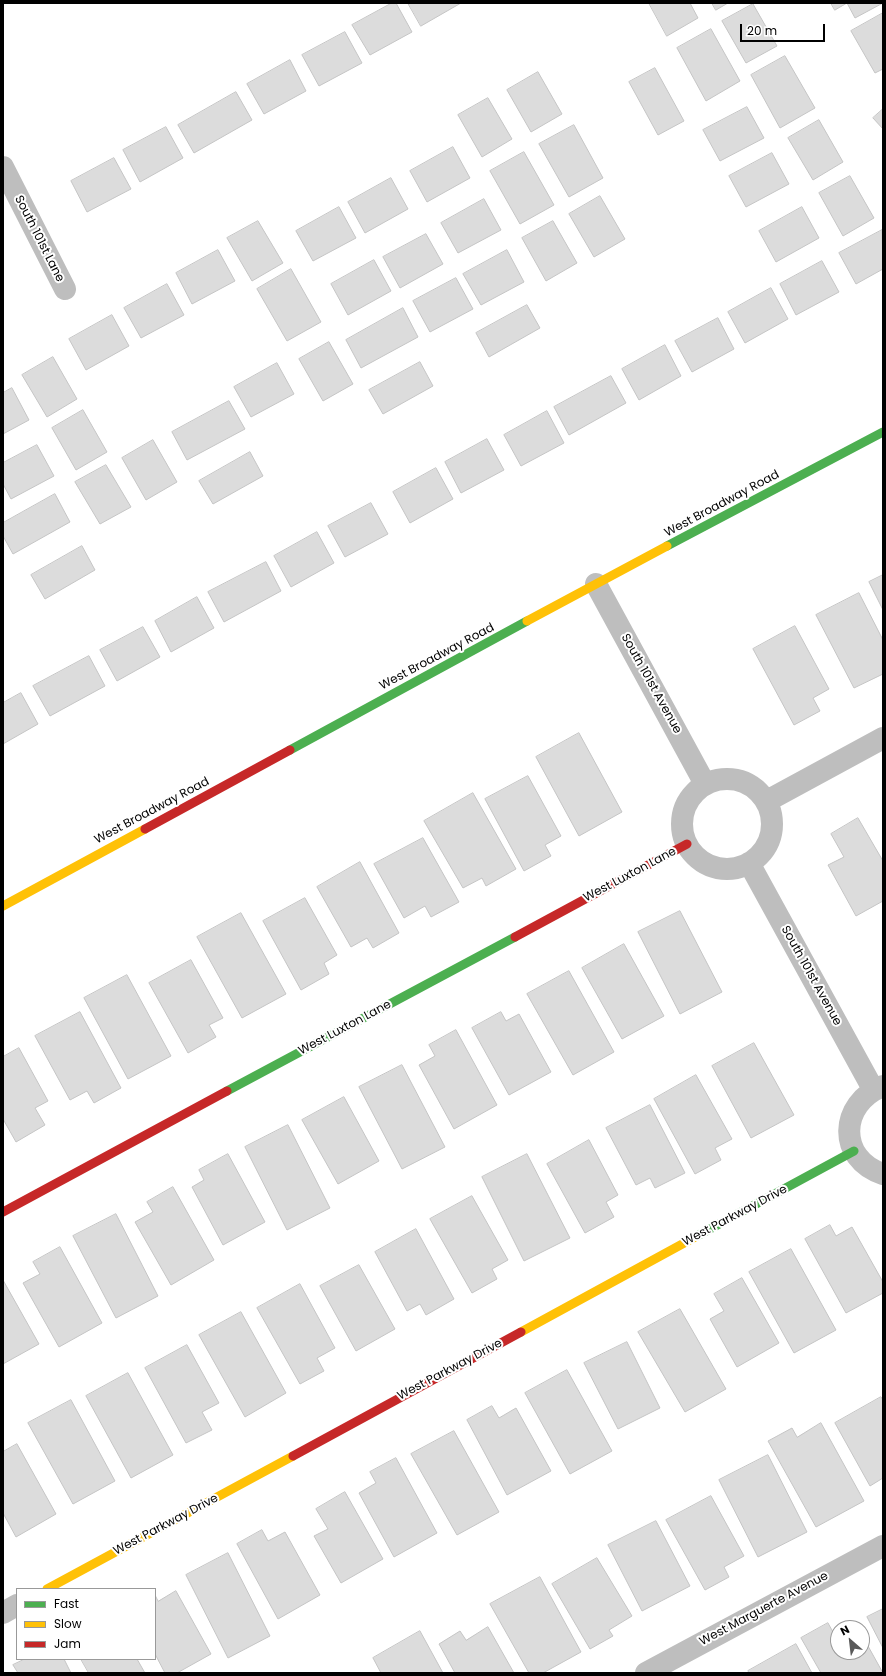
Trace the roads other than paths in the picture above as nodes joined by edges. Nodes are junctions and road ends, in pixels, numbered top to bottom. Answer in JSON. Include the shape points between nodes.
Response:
{"nodes":[{"id":1,"x":3,"y":167,"type":"edge"},
{"id":2,"x":65,"y":290,"type":"dead end"},
{"id":3,"x":883,"y":432,"type":"edge"},
{"id":4,"x":596,"y":584,"type":"junction"},
{"id":5,"x":883,"y":738,"type":"edge"},
{"id":6,"x":705,"y":784,"type":"junction"},
{"id":7,"x":766,"y":801,"type":"junction"},
{"id":8,"x":687,"y":844,"type":"junction"},
{"id":9,"x":749,"y":863,"type":"junction"},
{"id":10,"x":3,"y":906,"type":"edge"},
{"id":11,"x":878,"y":1088,"type":"edge"},
{"id":12,"x":854,"y":1151,"type":"junction"},
{"id":13,"x":883,"y":1174,"type":"edge"},
{"id":14,"x":3,"y":1212,"type":"edge"},
{"id":15,"x":883,"y":1546,"type":"edge"},
{"id":16,"x":49,"y":1588,"type":"edge"},
{"id":17,"x":16,"y":1606,"type":"edge"},
{"id":18,"x":3,"y":1613,"type":"edge"},
{"id":19,"x":646,"y":1673,"type":"edge"}],
"edges":[{"from":1,"to":2,"type":"street","name":"South 101st Lane"},
{"from":3,"to":4,"type":"street","name":"West Broadway Road"},
{"from":4,"to":6,"type":"street","name":"South 101st Avenue"},
{"from":4,"to":10,"type":"street","name":"West Broadway Road"},
{"from":5,"to":7,"type":"street"},
{"from":6,"to":7,"type":"street","via":[[732,779],[746,782],[758,790]]},
{"from":6,"to":8,"type":"street","via":[[689,800],[684,811],[683,833]]},
{"from":7,"to":9,"type":"street","via":[[772,829],[768,843],[760,855]]},
{"from":8,"to":9,"type":"street","via":[[698,858],[714,867],[738,868]]},
{"from":8,"to":14,"type":"street","name":"West Luxton Lane"},
{"from":9,"to":11,"type":"street","name":"South 101st Avenue"},
{"from":11,"to":12,"type":"street","via":[[860,1100],[853,1111],[849,1137]]},
{"from":12,"to":13,"type":"street","via":[[861,1162],[873,1171]]},
{"from":12,"to":16,"type":"street","name":"West Parkway Drive"},
{"from":15,"to":19,"type":"street","name":"West Marguerte Avenue"},
{"from":17,"to":18,"type":"street"}]}
